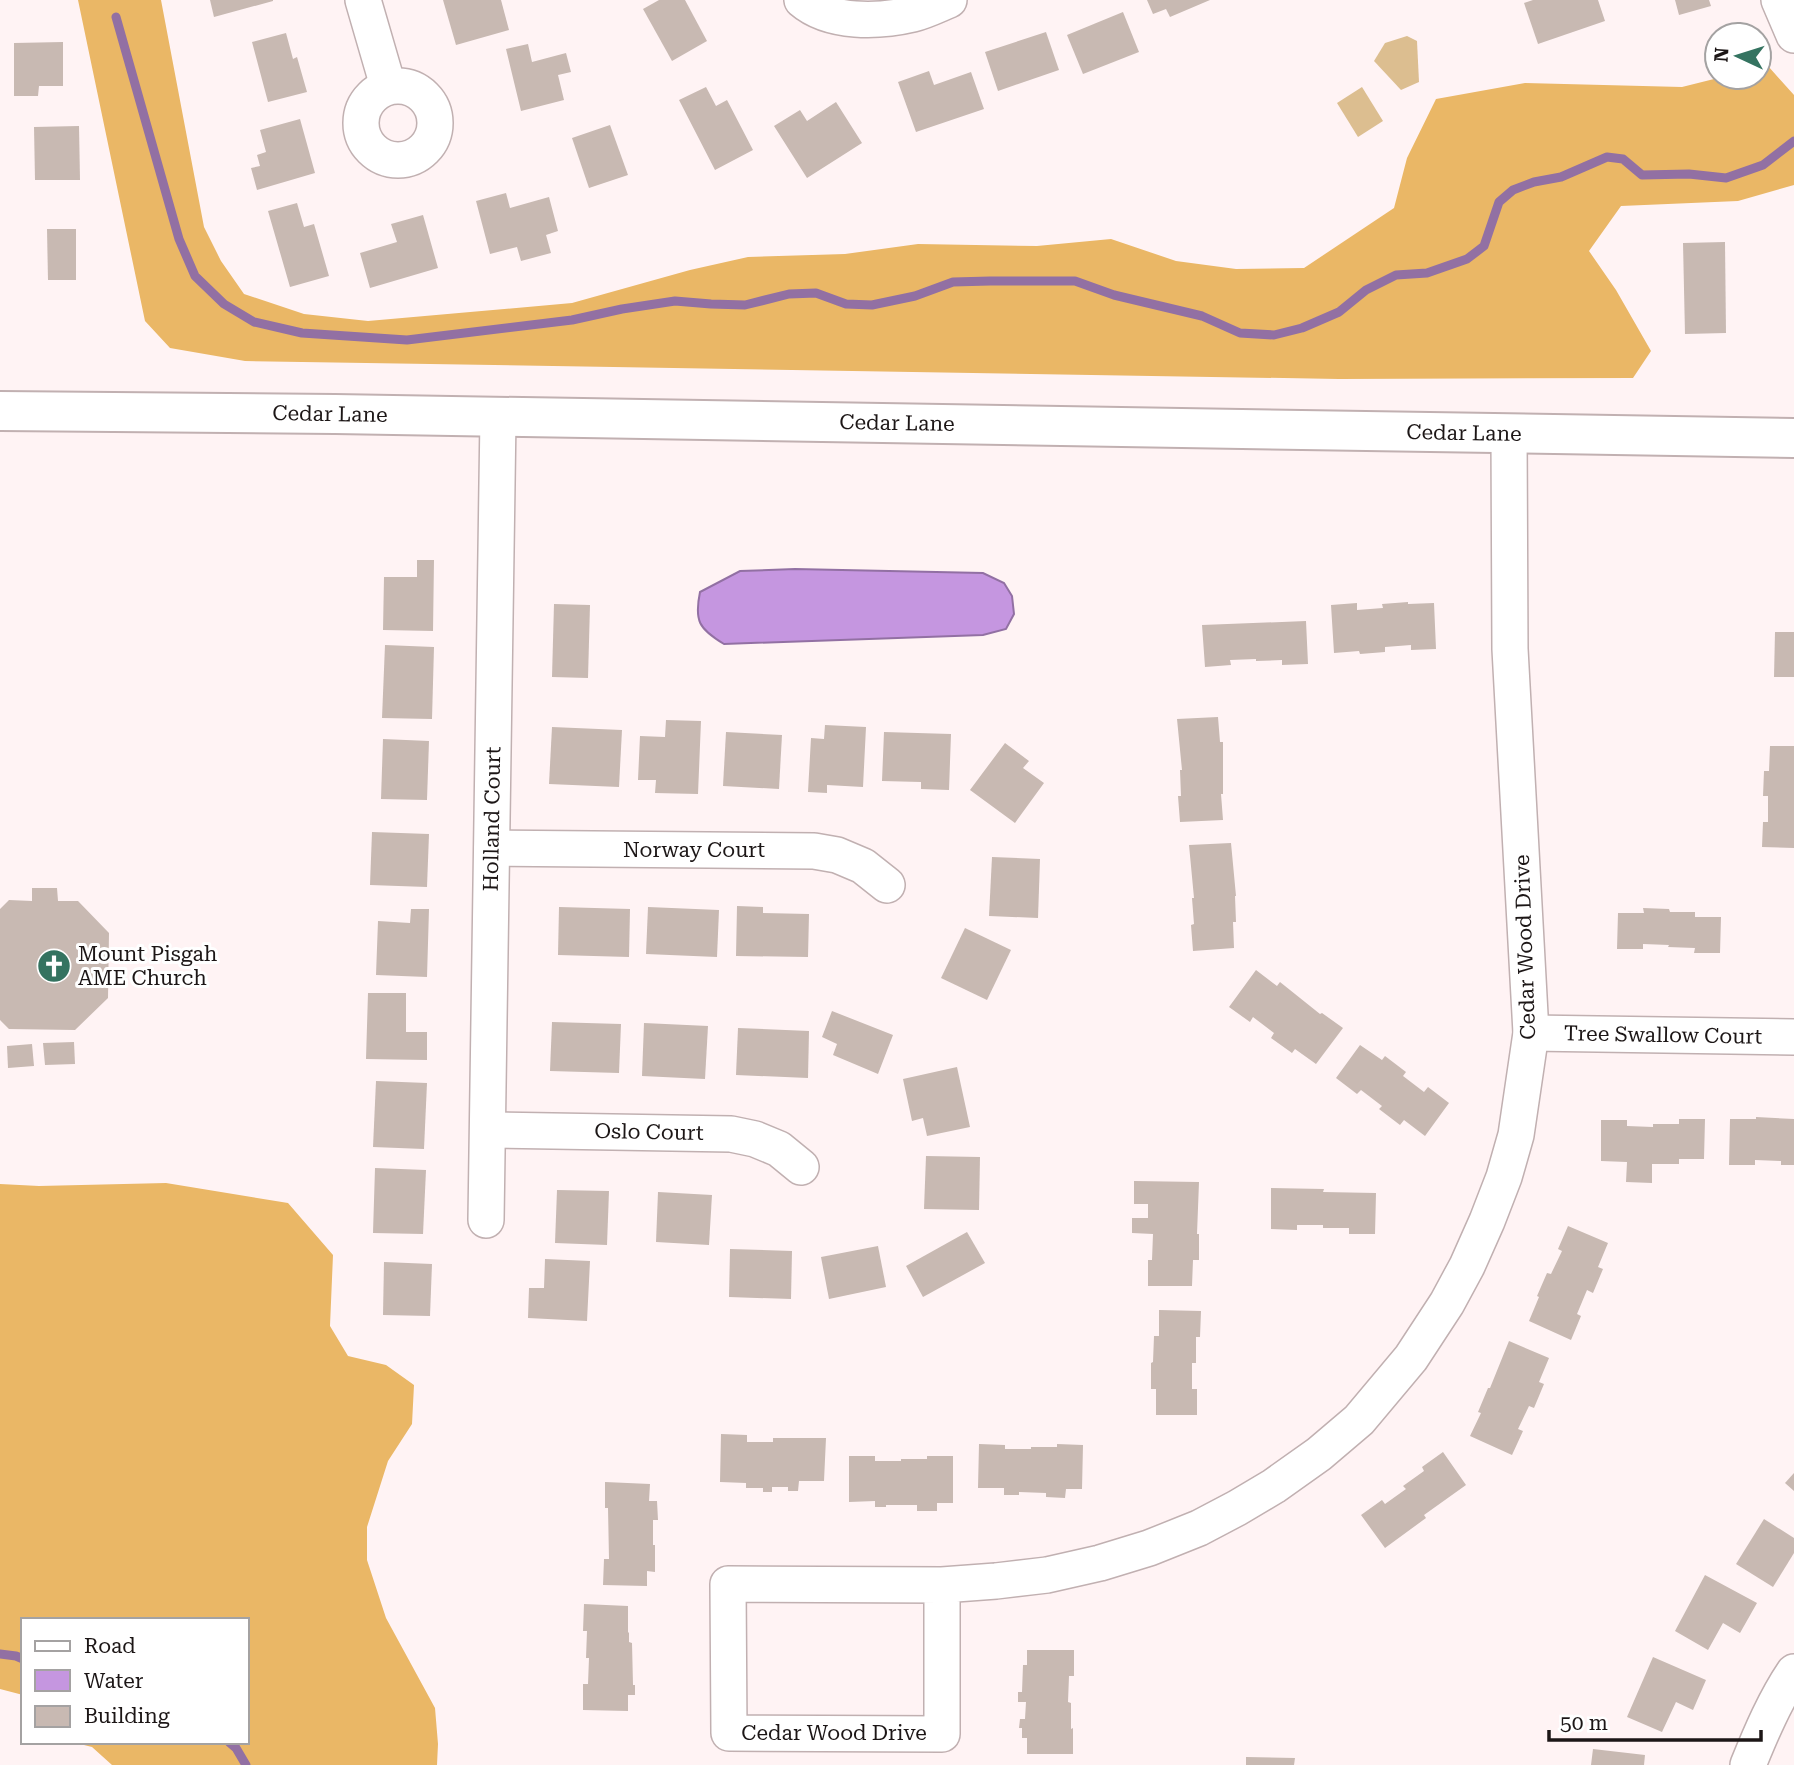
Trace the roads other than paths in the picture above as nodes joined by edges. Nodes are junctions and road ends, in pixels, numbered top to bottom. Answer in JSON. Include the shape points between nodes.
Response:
{"nodes":[{"id":1,"x":363,"y":0,"type":"edge"},
{"id":2,"x":802,"y":0,"type":"edge"},
{"id":3,"x":949,"y":0,"type":"edge"},
{"id":4,"x":1779,"y":0,"type":"edge"},
{"id":5,"x":1794,"y":35,"type":"edge"},
{"id":6,"x":388,"y":86,"type":"dead end"},
{"id":7,"x":0,"y":411,"type":"edge"},
{"id":8,"x":498,"y":416,"type":"junction"},
{"id":9,"x":1509,"y":433,"type":"junction"},
{"id":10,"x":1794,"y":438,"type":"edge"},
{"id":11,"x":492,"y":848,"type":"junction"},
{"id":12,"x":887,"y":885,"type":"dead end"},
{"id":13,"x":1531,"y":1033,"type":"junction"},
{"id":14,"x":1794,"y":1037,"type":"edge"},
{"id":15,"x":488,"y":1130,"type":"junction"},
{"id":16,"x":801,"y":1167,"type":"dead end"},
{"id":17,"x":486,"y":1220,"type":"dead end"},
{"id":18,"x":942,"y":1585,"type":"junction"},
{"id":19,"x":1794,"y":1672,"type":"edge"},
{"id":20,"x":1748,"y":1765,"type":"edge"}],
"edges":[{"from":1,"to":6,"type":"street"},
{"from":2,"to":3,"type":"street","via":[[827,13],[863,20],[914,14]]},
{"from":4,"to":5,"type":"street"},
{"from":7,"to":8,"type":"main road","name":"Cedar Lane"},
{"from":8,"to":9,"type":"main road","name":"Cedar Lane"},
{"from":8,"to":11,"type":"street","name":"Holland Court"},
{"from":9,"to":10,"type":"main road","name":"Cedar Lane"},
{"from":9,"to":13,"type":"street","name":"Cedar Wood Drive","via":[[1510,649]]},
{"from":11,"to":12,"type":"street","name":"Norway Court","via":[[814,850],[863,866]]},
{"from":11,"to":15,"type":"street","name":"Holland Court"},
{"from":13,"to":14,"type":"street","name":"Tree Swallow Court"},
{"from":13,"to":18,"type":"street","name":"Cedar Wood Drive","via":[[1516,1135],[1482,1233],[1447,1303],[1411,1358],[1359,1420],[1256,1497],[1149,1548],[1047,1575]]},
{"from":15,"to":16,"type":"street","name":"Oslo Court","via":[[731,1134],[779,1149]]},
{"from":15,"to":17,"type":"street","name":"Holland Court"},
{"from":18,"to":18,"type":"street","name":"Cedar Wood Drive","via":[[728,1584],[729,1733],[942,1734]]},
{"from":19,"to":20,"type":"street"}]}
